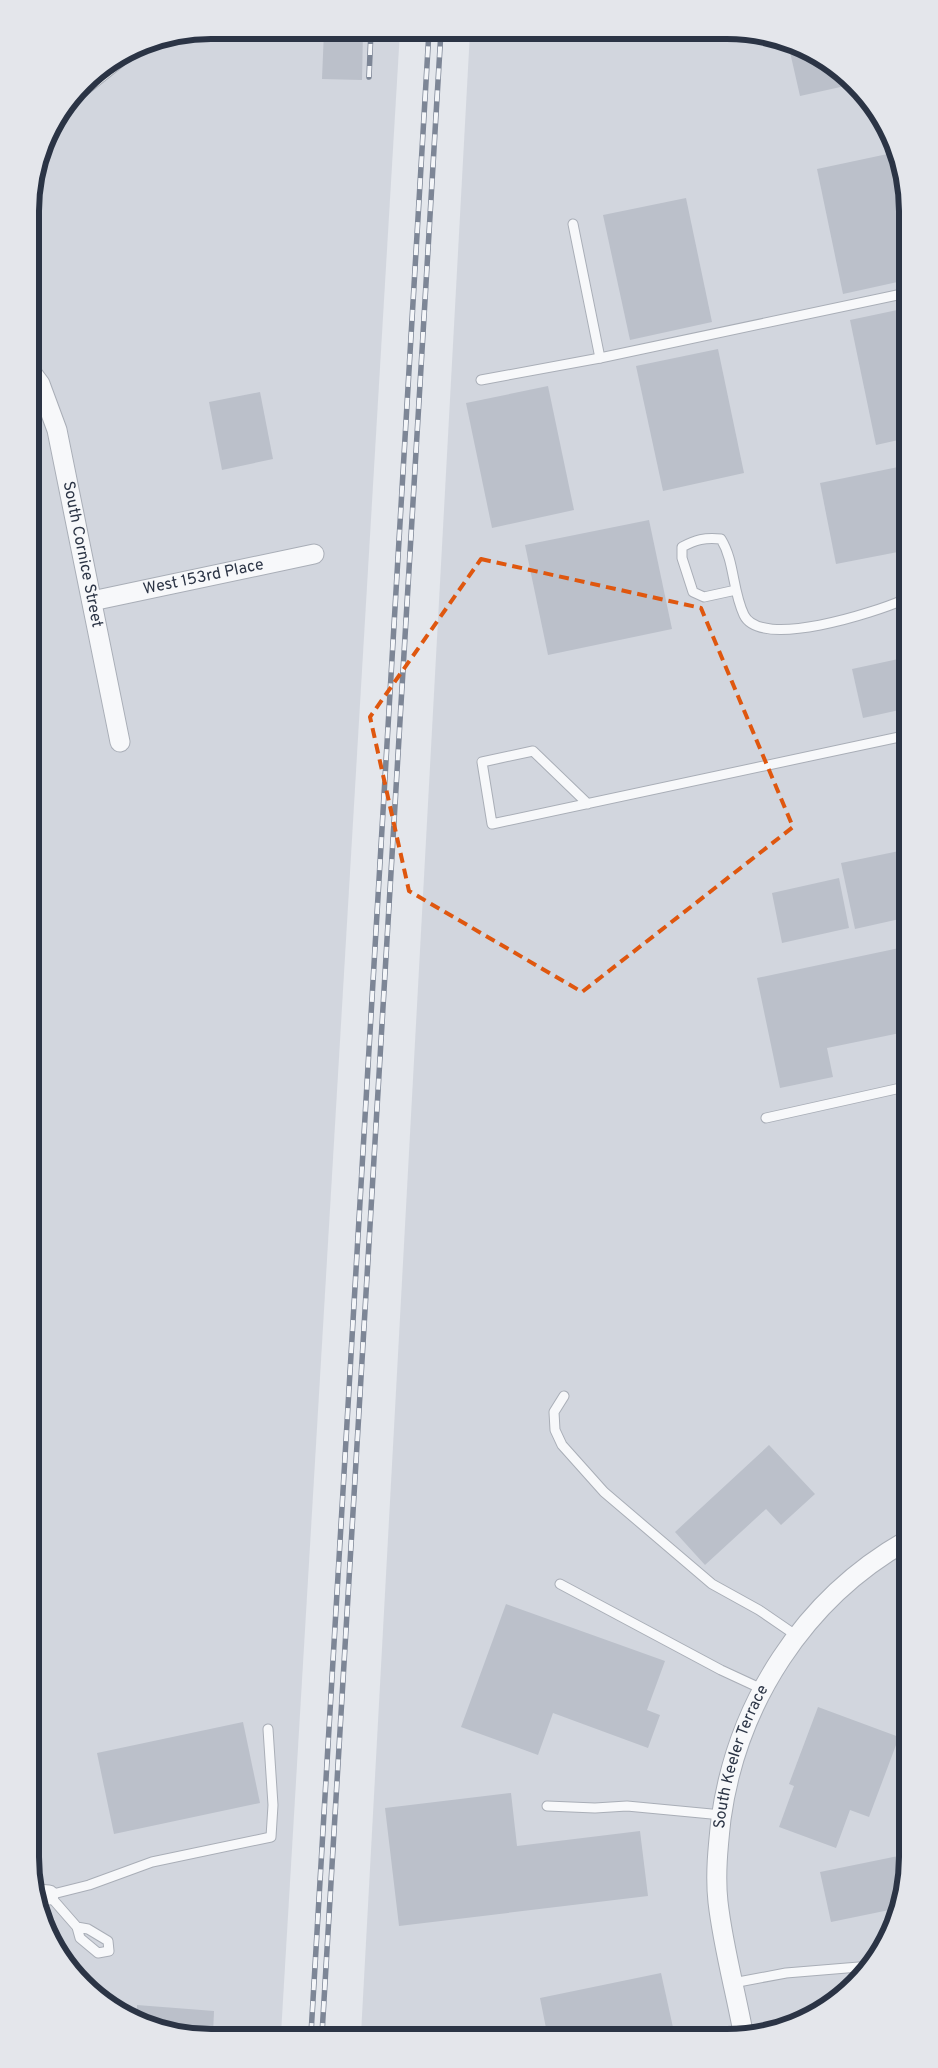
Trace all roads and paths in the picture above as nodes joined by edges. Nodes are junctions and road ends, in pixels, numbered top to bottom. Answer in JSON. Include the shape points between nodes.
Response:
{"nodes":[{"id":1,"x":573,"y":224,"type":"dead end"},
{"id":2,"x":899,"y":295,"type":"edge"},
{"id":3,"x":600,"y":358,"type":"junction"},
{"id":4,"x":481,"y":380,"type":"dead end"},
{"id":5,"x":39,"y":383,"type":"edge"},
{"id":6,"x":314,"y":554,"type":"dead end"},
{"id":7,"x":736,"y":590,"type":"junction"},
{"id":8,"x":92,"y":601,"type":"junction"},
{"id":9,"x":899,"y":601,"type":"edge"},
{"id":10,"x":899,"y":737,"type":"edge"},
{"id":11,"x":120,"y":742,"type":"dead end"},
{"id":12,"x":588,"y":804,"type":"junction"},
{"id":13,"x":899,"y":1088,"type":"edge"},
{"id":14,"x":766,"y":1118,"type":"dead end"},
{"id":15,"x":564,"y":1396,"type":"dead end"},
{"id":16,"x":899,"y":1545,"type":"edge"},
{"id":17,"x":560,"y":1584,"type":"dead end"},
{"id":18,"x":797,"y":1636,"type":"junction"},
{"id":19,"x":762,"y":1689,"type":"junction"},
{"id":20,"x":268,"y":1729,"type":"dead end"},
{"id":21,"x":547,"y":1806,"type":"dead end"},
{"id":22,"x":722,"y":1815,"type":"junction"},
{"id":23,"x":43,"y":1894,"type":"edge"},
{"id":24,"x":77,"y":1927,"type":"dead end"},
{"id":25,"x":860,"y":1967,"type":"edge"},
{"id":26,"x":733,"y":1983,"type":"junction"},
{"id":27,"x":743,"y":2028,"type":"edge"}],
"edges":[{"from":1,"to":3,"type":"lane"},
{"from":2,"to":3,"type":"lane"},
{"from":3,"to":4,"type":"lane"},
{"from":5,"to":8,"type":"street","name":"South Cornice Street","via":[[57,430]]},
{"from":6,"to":8,"type":"street","name":"West 153rd Place"},
{"from":7,"to":7,"type":"lane","via":[[729,551],[721,539],[708,537],[682,548],[693,592],[704,597]]},
{"from":7,"to":9,"type":"lane","via":[[745,618],[764,630],[788,630],[854,617]]},
{"from":8,"to":11,"type":"street","name":"South Cornice Street"},
{"from":10,"to":12,"type":"lane"},
{"from":12,"to":12,"type":"lane","via":[[492,824],[482,762],[533,751]]},
{"from":13,"to":14,"type":"lane"},
{"from":15,"to":18,"type":"lane","via":[[554,1412],[555,1430],[562,1445],[604,1492],[712,1584]]},
{"from":16,"to":18,"type":"street","name":"South Keeler Terrace","via":[[841,1587]]},
{"from":17,"to":19,"type":"lane"},
{"from":18,"to":19,"type":"street","name":"South Keeler Terrace"},
{"from":19,"to":22,"type":"street","name":"South Keeler Terrace","via":[[738,1746],[724,1795]]},
{"from":20,"to":23,"type":"lane","via":[[273,1805],[271,1837],[152,1862],[89,1885]]},
{"from":21,"to":22,"type":"lane","via":[[627,1806]]},
{"from":22,"to":26,"type":"street","name":"South Keeler Terrace","via":[[717,1853],[718,1902]]},
{"from":23,"to":24,"type":"lane"},
{"from":25,"to":26,"type":"lane","via":[[786,1973]]},
{"from":26,"to":27,"type":"street","name":"South Keeler Terrace"}]}
